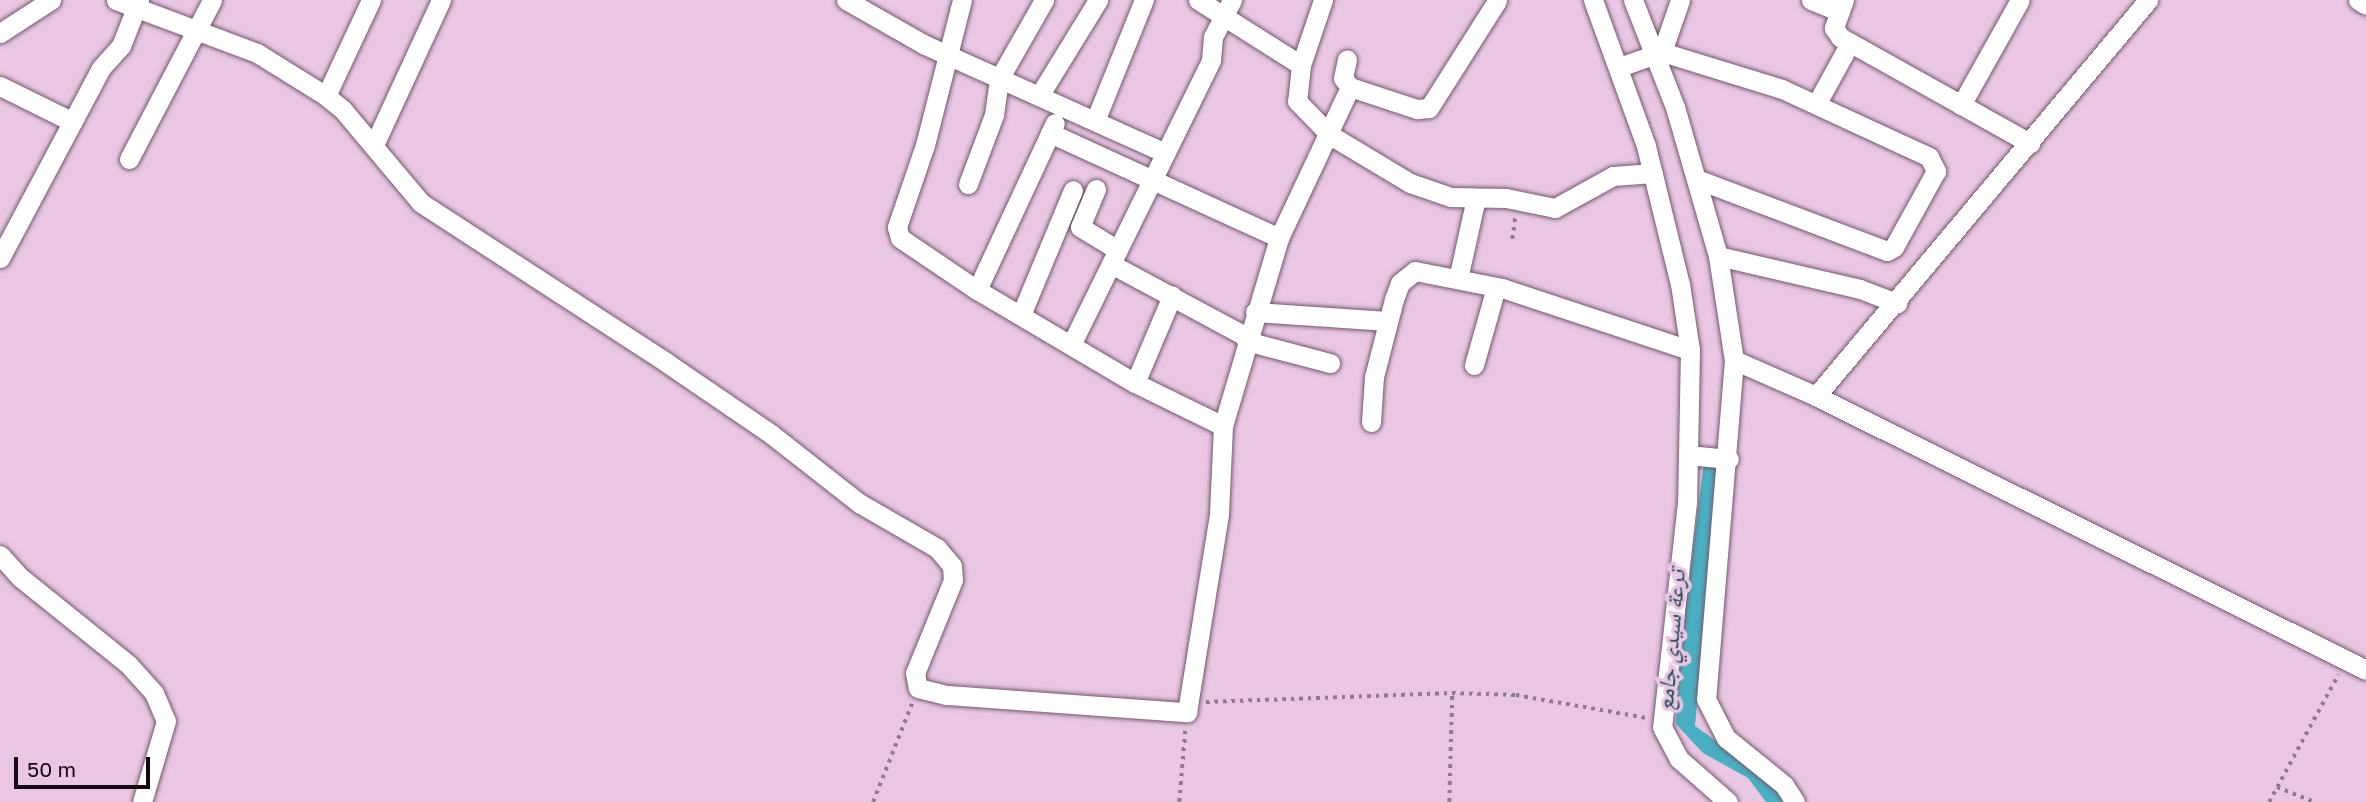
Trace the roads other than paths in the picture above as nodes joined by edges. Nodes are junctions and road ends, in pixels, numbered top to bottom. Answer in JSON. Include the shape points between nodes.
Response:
{"nodes":[{"id":1,"x":51,"y":0,"type":"edge"},
{"id":2,"x":116,"y":0,"type":"edge"},
{"id":3,"x":212,"y":0,"type":"edge"},
{"id":4,"x":372,"y":0,"type":"edge"},
{"id":5,"x":440,"y":0,"type":"edge"},
{"id":6,"x":846,"y":0,"type":"edge"},
{"id":7,"x":1044,"y":0,"type":"edge"},
{"id":8,"x":1098,"y":0,"type":"edge"},
{"id":9,"x":1144,"y":0,"type":"edge"},
{"id":10,"x":1198,"y":0,"type":"edge"},
{"id":11,"x":1323,"y":0,"type":"edge"},
{"id":12,"x":1593,"y":0,"type":"edge"},
{"id":13,"x":1633,"y":0,"type":"edge"},
{"id":14,"x":1680,"y":0,"type":"edge"},
{"id":15,"x":1811,"y":0,"type":"edge"},
{"id":16,"x":2020,"y":0,"type":"edge"},
{"id":17,"x":2358,"y":0,"type":"edge"},
{"id":18,"x":1497,"y":1,"type":"edge"},
{"id":19,"x":2146,"y":1,"type":"edge"},
{"id":20,"x":137,"y":3,"type":"edge"},
{"id":21,"x":956,"y":3,"type":"edge"},
{"id":22,"x":2366,"y":5,"type":"edge"},
{"id":23,"x":1842,"y":6,"type":"edge"},
{"id":24,"x":1228,"y":8,"type":"edge"},
{"id":25,"x":199,"y":28,"type":"junction"},
{"id":26,"x":0,"y":33,"type":"edge"},
{"id":27,"x":1850,"y":43,"type":"junction"},
{"id":28,"x":1659,"y":53,"type":"junction"},
{"id":29,"x":948,"y":56,"type":"junction"},
{"id":30,"x":1347,"y":59,"type":"dead end"},
{"id":31,"x":1301,"y":65,"type":"junction"},
{"id":32,"x":1619,"y":67,"type":"junction"},
{"id":33,"x":999,"y":79,"type":"junction"},
{"id":34,"x":0,"y":86,"type":"edge"},
{"id":35,"x":1350,"y":87,"type":"junction"},
{"id":36,"x":326,"y":96,"type":"junction"},
{"id":37,"x":1039,"y":96,"type":"junction"},
{"id":38,"x":1817,"y":103,"type":"junction"},
{"id":39,"x":1961,"y":105,"type":"junction"},
{"id":40,"x":1063,"y":107,"type":"junction"},
{"id":41,"x":1095,"y":121,"type":"junction"},
{"id":42,"x":73,"y":122,"type":"junction"},
{"id":43,"x":1050,"y":132,"type":"junction"},
{"id":44,"x":1330,"y":135,"type":"junction"},
{"id":45,"x":2030,"y":143,"type":"junction"},
{"id":46,"x":373,"y":145,"type":"junction"},
{"id":47,"x":1163,"y":152,"type":"junction"},
{"id":48,"x":129,"y":159,"type":"dead end"},
{"id":49,"x":1653,"y":173,"type":"junction"},
{"id":50,"x":1696,"y":179,"type":"junction"},
{"id":51,"x":1153,"y":180,"type":"junction"},
{"id":52,"x":968,"y":184,"type":"dead end"},
{"id":53,"x":1096,"y":189,"type":"dead end"},
{"id":54,"x":1073,"y":190,"type":"dead end"},
{"id":55,"x":1476,"y":198,"type":"junction"},
{"id":56,"x":1279,"y":238,"type":"junction"},
{"id":57,"x":1718,"y":256,"type":"junction"},
{"id":58,"x":1115,"y":257,"type":"junction"},
{"id":59,"x":0,"y":258,"type":"edge"},
{"id":60,"x":1458,"y":279,"type":"junction"},
{"id":61,"x":1496,"y":287,"type":"junction"},
{"id":62,"x":977,"y":290,"type":"junction"},
{"id":63,"x":1172,"y":296,"type":"junction"},
{"id":64,"x":1897,"y":303,"type":"junction"},
{"id":65,"x":1255,"y":312,"type":"junction"},
{"id":66,"x":1021,"y":315,"type":"junction"},
{"id":67,"x":1388,"y":321,"type":"junction"},
{"id":68,"x":1247,"y":339,"type":"junction"},
{"id":69,"x":1072,"y":343,"type":"junction"},
{"id":70,"x":1690,"y":350,"type":"junction"},
{"id":71,"x":1734,"y":360,"type":"junction"},
{"id":72,"x":1330,"y":363,"type":"dead end"},
{"id":73,"x":1474,"y":365,"type":"dead end"},
{"id":74,"x":1135,"y":383,"type":"junction"},
{"id":75,"x":1815,"y":396,"type":"junction"},
{"id":76,"x":1371,"y":422,"type":"dead end"},
{"id":77,"x":1223,"y":426,"type":"junction"},
{"id":78,"x":1688,"y":455,"type":"junction"},
{"id":79,"x":1729,"y":458,"type":"junction"},
{"id":80,"x":0,"y":555,"type":"edge"},
{"id":81,"x":2366,"y":670,"type":"edge"},
{"id":82,"x":142,"y":802,"type":"edge"},
{"id":83,"x":1728,"y":802,"type":"edge"},
{"id":84,"x":1795,"y":802,"type":"edge"}],
"edges":[{"from":1,"to":26,"type":"street"},
{"from":2,"to":20,"type":"street"},
{"from":3,"to":25,"type":"street"},
{"from":4,"to":36,"type":"street"},
{"from":5,"to":46,"type":"street"},
{"from":6,"to":29,"type":"street"},
{"from":7,"to":33,"type":"street"},
{"from":8,"to":37,"type":"street"},
{"from":9,"to":41,"type":"street"},
{"from":10,"to":24,"type":"street"},
{"from":11,"to":31,"type":"street"},
{"from":12,"to":32,"type":"street"},
{"from":13,"to":28,"type":"street"},
{"from":14,"to":28,"type":"street"},
{"from":15,"to":23,"type":"street"},
{"from":16,"to":39,"type":"street"},
{"from":17,"to":22,"type":"street"},
{"from":18,"to":35,"type":"street","via":[[1429,108],[1417,109]]},
{"from":19,"to":45,"type":"street"},
{"from":20,"to":25,"type":"street"},
{"from":20,"to":42,"type":"street","via":[[121,46],[100,68]]},
{"from":21,"to":29,"type":"street"},
{"from":23,"to":27,"type":"street","via":[[1834,28]]},
{"from":24,"to":31,"type":"street"},
{"from":24,"to":47,"type":"street","via":[[1213,37],[1211,60]]},
{"from":25,"to":36,"type":"street","via":[[257,53]]},
{"from":25,"to":48,"type":"street"},
{"from":27,"to":38,"type":"street"},
{"from":27,"to":39,"type":"street"},
{"from":28,"to":32,"type":"street"},
{"from":28,"to":38,"type":"street"},
{"from":28,"to":50,"type":"street"},
{"from":29,"to":33,"type":"street"},
{"from":29,"to":62,"type":"street","via":[[897,227],[907,247]]},
{"from":30,"to":35,"type":"street","via":[[1343,78]]},
{"from":31,"to":44,"type":"street","via":[[1297,101]]},
{"from":32,"to":49,"type":"street"},
{"from":33,"to":37,"type":"street"},
{"from":33,"to":52,"type":"street","via":[[994,115]]},
{"from":34,"to":42,"type":"street"},
{"from":35,"to":44,"type":"street"},
{"from":36,"to":46,"type":"street"},
{"from":37,"to":40,"type":"street"},
{"from":38,"to":50,"type":"street","via":[[1929,157],[1936,165],[1891,250]]},
{"from":39,"to":45,"type":"street"},
{"from":40,"to":41,"type":"street"},
{"from":40,"to":43,"type":"street"},
{"from":41,"to":47,"type":"street"},
{"from":42,"to":59,"type":"street"},
{"from":43,"to":51,"type":"street"},
{"from":43,"to":62,"type":"street"},
{"from":44,"to":55,"type":"street","via":[[1410,183],[1451,197]]},
{"from":44,"to":56,"type":"street","via":[[1311,162]]},
{"from":45,"to":64,"type":"street"},
{"from":46,"to":77,"type":"street","via":[[421,203],[759,426],[859,503],[937,548],[952,566],[953,580],[915,673],[918,688],[947,695],[1188,707],[1219,514]]},
{"from":47,"to":51,"type":"street"},
{"from":49,"to":55,"type":"street","via":[[1613,176],[1555,208]]},
{"from":49,"to":70,"type":"street","via":[[1680,284]]},
{"from":50,"to":57,"type":"street"},
{"from":51,"to":56,"type":"street"},
{"from":51,"to":58,"type":"street"},
{"from":53,"to":58,"type":"street","via":[[1080,227]]},
{"from":54,"to":66,"type":"street"},
{"from":55,"to":60,"type":"street"},
{"from":56,"to":65,"type":"street"},
{"from":57,"to":64,"type":"street","via":[[1860,289]]},
{"from":57,"to":71,"type":"street"},
{"from":58,"to":63,"type":"street"},
{"from":58,"to":69,"type":"street"},
{"from":60,"to":61,"type":"street"},
{"from":60,"to":67,"type":"street","via":[[1408,273],[1399,283]]},
{"from":61,"to":70,"type":"street"},
{"from":61,"to":73,"type":"street"},
{"from":62,"to":66,"type":"street"},
{"from":63,"to":68,"type":"street"},
{"from":63,"to":74,"type":"street"},
{"from":64,"to":75,"type":"street"},
{"from":65,"to":67,"type":"street"},
{"from":65,"to":68,"type":"street"},
{"from":66,"to":69,"type":"street"},
{"from":67,"to":76,"type":"street","via":[[1374,377]]},
{"from":68,"to":72,"type":"street"},
{"from":68,"to":77,"type":"street"},
{"from":69,"to":74,"type":"street"},
{"from":70,"to":78,"type":"street"},
{"from":71,"to":75,"type":"street"},
{"from":71,"to":79,"type":"street"},
{"from":74,"to":77,"type":"street"},
{"from":75,"to":81,"type":"street"},
{"from":78,"to":79,"type":"street"},
{"from":78,"to":83,"type":"street","via":[[1663,720],[1668,743],[1679,759]]},
{"from":79,"to":84,"type":"street","via":[[1706,699],[1726,738],[1784,785]]},
{"from":80,"to":82,"type":"street","via":[[21,578],[128,664],[154,693],[166,721]]}]}
